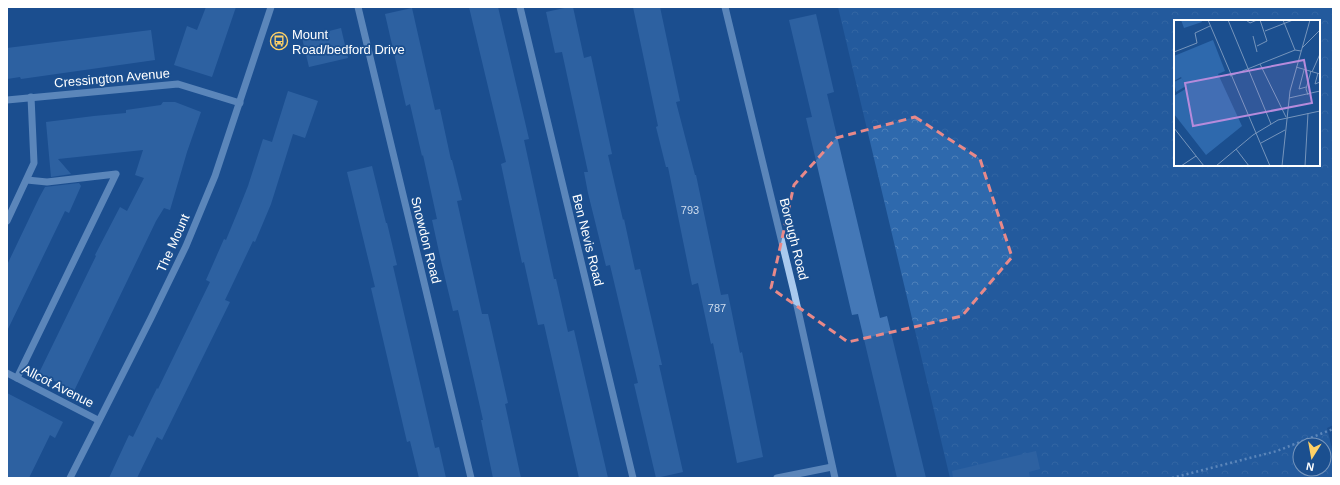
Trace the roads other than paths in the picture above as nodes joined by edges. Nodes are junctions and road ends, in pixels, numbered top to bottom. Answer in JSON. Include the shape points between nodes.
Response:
{"nodes":[{"id":1,"x":271,"y":7,"type":"edge"},
{"id":2,"x":358,"y":7,"type":"edge"},
{"id":3,"x":520,"y":7,"type":"edge"},
{"id":4,"x":725,"y":7,"type":"edge"},
{"id":5,"x":31,"y":98,"type":"junction"},
{"id":6,"x":7,"y":100,"type":"edge"},
{"id":7,"x":240,"y":103,"type":"junction"},
{"id":8,"x":27,"y":180,"type":"junction"},
{"id":9,"x":7,"y":221,"type":"edge"},
{"id":10,"x":7,"y":373,"type":"edge"},
{"id":11,"x":18,"y":378,"type":"junction"},
{"id":12,"x":98,"y":420,"type":"junction"},
{"id":13,"x":832,"y":468,"type":"junction"},
{"id":14,"x":70,"y":478,"type":"edge"},
{"id":15,"x":471,"y":478,"type":"edge"},
{"id":16,"x":633,"y":478,"type":"edge"},
{"id":17,"x":777,"y":478,"type":"edge"},
{"id":18,"x":834,"y":478,"type":"edge"}],
"edges":[{"from":1,"to":7,"type":"street","name":"The Mount"},
{"from":2,"to":15,"type":"street","name":"Snowdon Road"},
{"from":3,"to":16,"type":"street","name":"Ben Nevis Road"},
{"from":4,"to":13,"type":"street","name":"Borough Road","via":[[794,292]]},
{"from":5,"to":6,"type":"street","name":"Cressington Avenue"},
{"from":5,"to":7,"type":"street","name":"Cressington Avenue","via":[[178,84]]},
{"from":5,"to":8,"type":"street","via":[[34,163]]},
{"from":7,"to":12,"type":"street","name":"The Mount","via":[[215,176],[186,246],[152,318]]},
{"from":8,"to":9,"type":"street"},
{"from":8,"to":11,"type":"street","via":[[47,182],[116,174]]},
{"from":10,"to":11,"type":"street","name":"Allcot Avenue"},
{"from":11,"to":12,"type":"street","name":"Allcot Avenue"},
{"from":12,"to":14,"type":"street","name":"The Mount"},
{"from":13,"to":17,"type":"street"},
{"from":13,"to":18,"type":"street","name":"Borough Road"}]}
